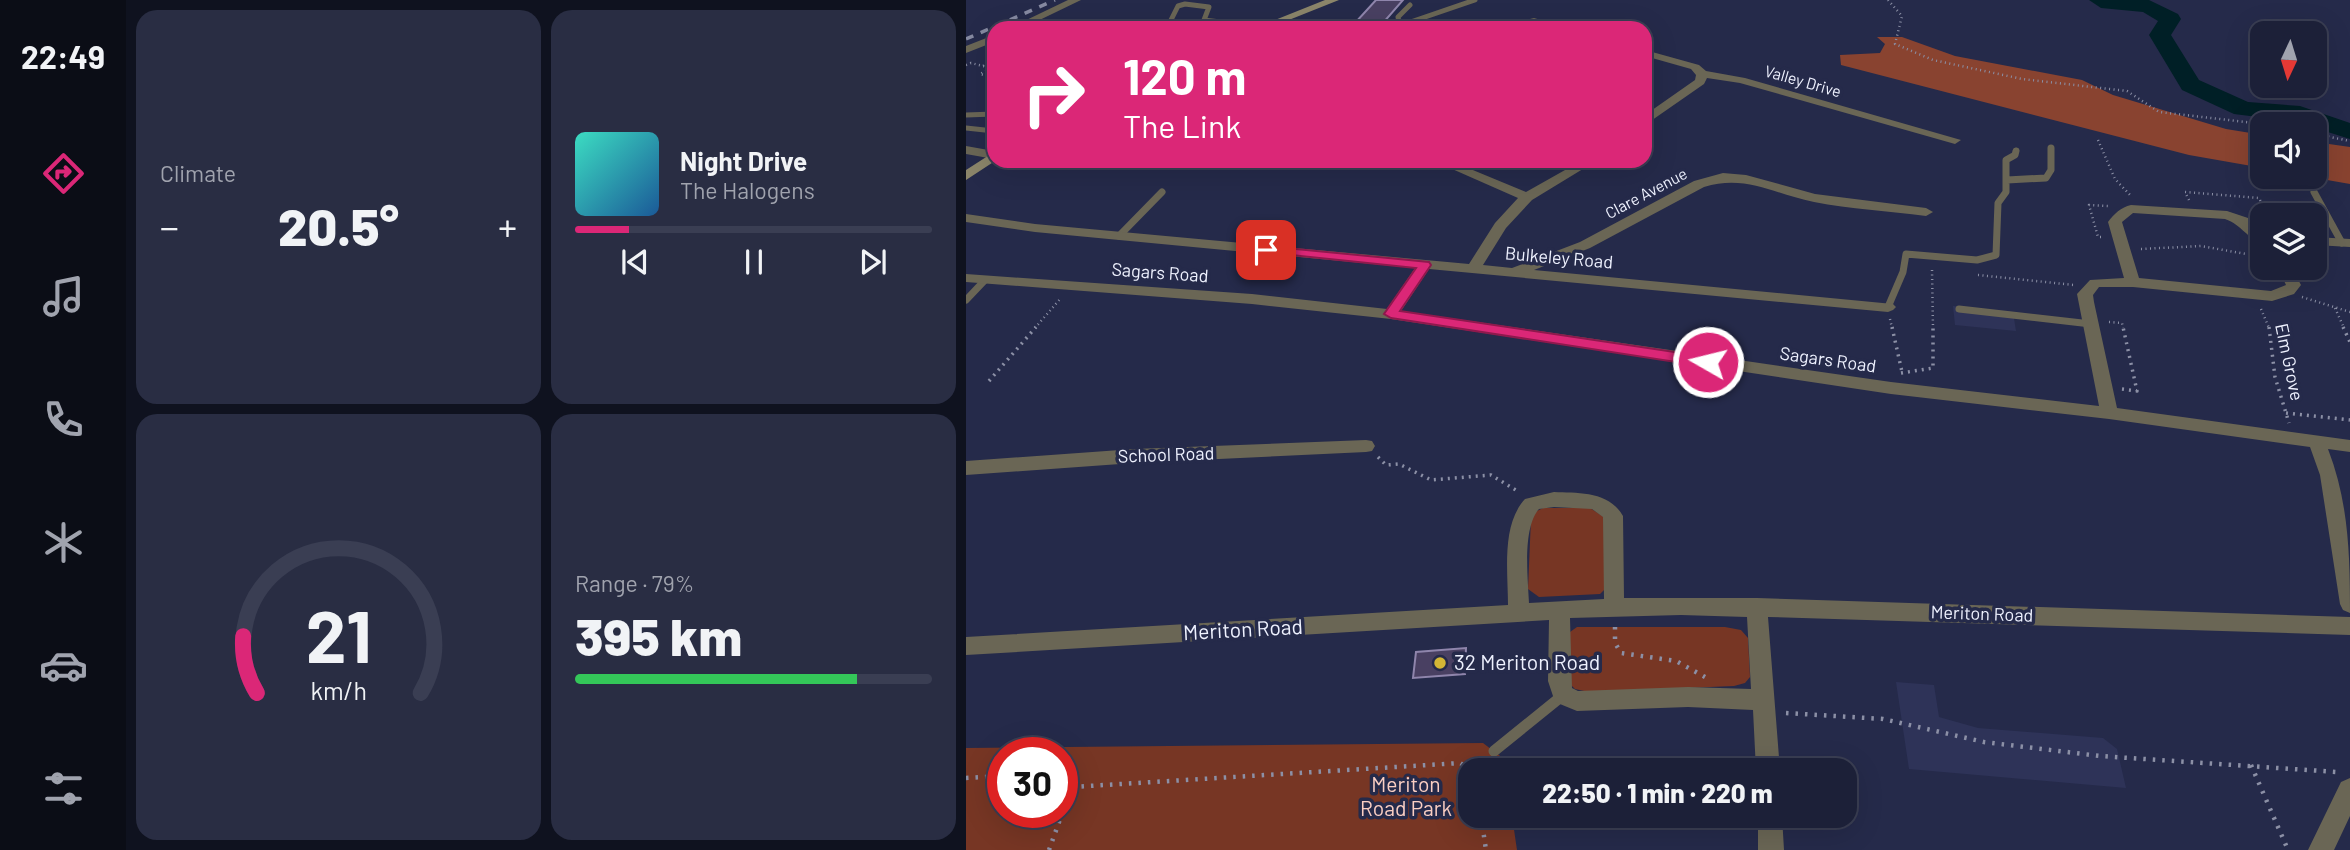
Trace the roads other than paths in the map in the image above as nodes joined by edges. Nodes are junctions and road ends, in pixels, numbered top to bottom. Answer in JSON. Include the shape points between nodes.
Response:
{"nodes":[{"id":1,"x":1076,"y":0,"type":"edge"},
{"id":2,"x":1475,"y":0,"type":"edge"},
{"id":3,"x":1326,"y":1,"type":"edge"},
{"id":4,"x":1410,"y":5,"type":"dead end"},
{"id":5,"x":1204,"y":20,"type":"joint"},
{"id":6,"x":1030,"y":21,"type":"edge"},
{"id":7,"x":1171,"y":21,"type":"edge"},
{"id":8,"x":1211,"y":21,"type":"edge"},
{"id":9,"x":1278,"y":21,"type":"edge"},
{"id":10,"x":1399,"y":21,"type":"edge"},
{"id":11,"x":1415,"y":21,"type":"edge"},
{"id":12,"x":987,"y":41,"type":"edge"},
{"id":13,"x":966,"y":50,"type":"edge"},
{"id":14,"x":1652,"y":55,"type":"edge"},
{"id":15,"x":1702,"y":74,"type":"junction"},
{"id":16,"x":987,"y":114,"type":"edge"},
{"id":17,"x":966,"y":115,"type":"edge"},
{"id":18,"x":1652,"y":116,"type":"edge"},
{"id":19,"x":966,"y":128,"type":"edge"},
{"id":20,"x":987,"y":130,"type":"edge"},
{"id":21,"x":1955,"y":140,"type":"dead end"},
{"id":22,"x":2051,"y":148,"type":"dead end"},
{"id":23,"x":966,"y":150,"type":"edge"},
{"id":24,"x":2016,"y":151,"type":"dead end"},
{"id":25,"x":987,"y":154,"type":"edge"},
{"id":26,"x":987,"y":161,"type":"edge"},
{"id":27,"x":1457,"y":168,"type":"edge"},
{"id":28,"x":1578,"y":168,"type":"edge"},
{"id":29,"x":966,"y":176,"type":"edge"},
{"id":30,"x":2007,"y":180,"type":"junction"},
{"id":31,"x":1162,"y":192,"type":"dead end"},
{"id":32,"x":2314,"y":192,"type":"dead end"},
{"id":33,"x":1527,"y":197,"type":"junction"},
{"id":34,"x":1926,"y":212,"type":"dead end"},
{"id":35,"x":966,"y":218,"type":"edge"},
{"id":36,"x":2250,"y":228,"type":"edge"},
{"id":37,"x":1119,"y":236,"type":"junction"},
{"id":38,"x":2327,"y":242,"type":"edge"},
{"id":39,"x":2346,"y":243,"type":"edge"},
{"id":40,"x":1424,"y":265,"type":"junction"},
{"id":41,"x":1472,"y":270,"type":"junction"},
{"id":42,"x":1513,"y":273,"type":"junction"},
{"id":43,"x":966,"y":278,"type":"edge"},
{"id":44,"x":2291,"y":280,"type":"edge"},
{"id":45,"x":985,"y":281,"type":"junction"},
{"id":46,"x":2133,"y":282,"type":"junction"},
{"id":47,"x":966,"y":300,"type":"edge"},
{"id":48,"x":1888,"y":307,"type":"joint"},
{"id":49,"x":1959,"y":309,"type":"dead end"},
{"id":50,"x":1391,"y":314,"type":"junction"},
{"id":51,"x":2090,"y":322,"type":"junction"},
{"id":52,"x":2109,"y":412,"type":"junction"},
{"id":53,"x":2316,"y":440,"type":"junction"},
{"id":54,"x":1366,"y":446,"type":"road end"},
{"id":55,"x":2350,"y":446,"type":"edge"},
{"id":56,"x":966,"y":468,"type":"edge"},
{"id":57,"x":2350,"y":604,"type":"edge"},
{"id":58,"x":1614,"y":607,"type":"junction"},
{"id":59,"x":1758,"y":607,"type":"junction"},
{"id":60,"x":1560,"y":611,"type":"junction"},
{"id":61,"x":1519,"y":614,"type":"junction"},
{"id":62,"x":2350,"y":626,"type":"edge"},
{"id":63,"x":966,"y":646,"type":"edge"},
{"id":64,"x":1563,"y":695,"type":"junction"},
{"id":65,"x":1765,"y":706,"type":"junction"},
{"id":66,"x":1494,"y":751,"type":"dead end"},
{"id":67,"x":1767,"y":758,"type":"edge"},
{"id":68,"x":2350,"y":790,"type":"edge"},
{"id":69,"x":1770,"y":828,"type":"edge"},
{"id":70,"x":1771,"y":850,"type":"edge"},
{"id":71,"x":2321,"y":850,"type":"edge"}],
"edges":[{"from":1,"to":6,"type":"street"},
{"from":2,"to":11,"type":"lane"},
{"from":3,"to":9,"type":"street"},
{"from":4,"to":10,"type":"lane"},
{"from":5,"to":7,"type":"lane","via":[[1209,7],[1180,5]]},
{"from":5,"to":8,"type":"lane"},
{"from":12,"to":13,"type":"street"},
{"from":14,"to":15,"type":"street","name":"Valley Drive","via":[[1695,67]]},
{"from":15,"to":18,"type":"street","via":[[1700,82]]},
{"from":15,"to":21,"type":"street","name":"Valley Drive","via":[[1741,80]]},
{"from":16,"to":17,"type":"lane"},
{"from":19,"to":20,"type":"lane"},
{"from":22,"to":30,"type":"lane","via":[[2051,170],[2046,178]]},
{"from":23,"to":25,"type":"street"},
{"from":24,"to":30,"type":"lane","via":[[2006,160]]},
{"from":26,"to":29,"type":"street"},
{"from":27,"to":33,"type":"street"},
{"from":28,"to":33,"type":"street"},
{"from":30,"to":48,"type":"lane","via":[[1998,203],[1996,255],[1977,260],[1906,254]]},
{"from":31,"to":37,"type":"lane"},
{"from":32,"to":39,"type":"lane"},
{"from":33,"to":41,"type":"street","via":[[1500,226]]},
{"from":34,"to":42,"type":"street","name":"Clare Avenue","via":[[1814,198],[1723,177],[1699,184],[1585,244]]},
{"from":35,"to":37,"type":"street","name":"Bulkeley Road"},
{"from":36,"to":46,"type":"street","via":[[2227,215],[2140,208],[2122,214],[2115,222]]},
{"from":37,"to":40,"type":"street","name":"Bulkeley Road"},
{"from":38,"to":39,"type":"street"},
{"from":40,"to":41,"type":"street","name":"Bulkeley Road"},
{"from":40,"to":50,"type":"street"},
{"from":41,"to":42,"type":"street","name":"Bulkeley Road"},
{"from":42,"to":48,"type":"street","name":"Bulkeley Road"},
{"from":43,"to":45,"type":"street","name":"Sagars Road"},
{"from":44,"to":46,"type":"street","via":[[2290,291],[2272,296]]},
{"from":45,"to":47,"type":"lane"},
{"from":45,"to":50,"type":"street","name":"Sagars Road","via":[[1252,299]]},
{"from":46,"to":51,"type":"street","via":[[2102,281],[2090,288],[2085,294]]},
{"from":49,"to":51,"type":"lane"},
{"from":50,"to":52,"type":"street","name":"Sagars Road","via":[[1891,388]]},
{"from":51,"to":52,"type":"street"},
{"from":52,"to":53,"type":"street","name":"Sagars Road"},
{"from":53,"to":55,"type":"street","name":"Sagars Road"},
{"from":53,"to":57,"type":"street","via":[[2329,475]]},
{"from":54,"to":56,"type":"street","name":"School Road","via":[[1120,456]]},
{"from":58,"to":59,"type":"street","name":"Meriton Road"},
{"from":58,"to":60,"type":"street","name":"Meriton Road"},
{"from":58,"to":61,"type":"street","via":[[1613,516],[1591,501],[1556,500],[1531,504],[1522,517]]},
{"from":59,"to":62,"type":"street","name":"Meriton Road"},
{"from":59,"to":65,"type":"street"},
{"from":60,"to":61,"type":"street","name":"Meriton Road"},
{"from":60,"to":64,"type":"street"},
{"from":61,"to":63,"type":"street","name":"Meriton Road"},
{"from":64,"to":65,"type":"street","via":[[1577,701],[1688,697]]},
{"from":64,"to":66,"type":"lane"},
{"from":65,"to":67,"type":"street"},
{"from":68,"to":71,"type":"street"},
{"from":69,"to":70,"type":"street"}]}
